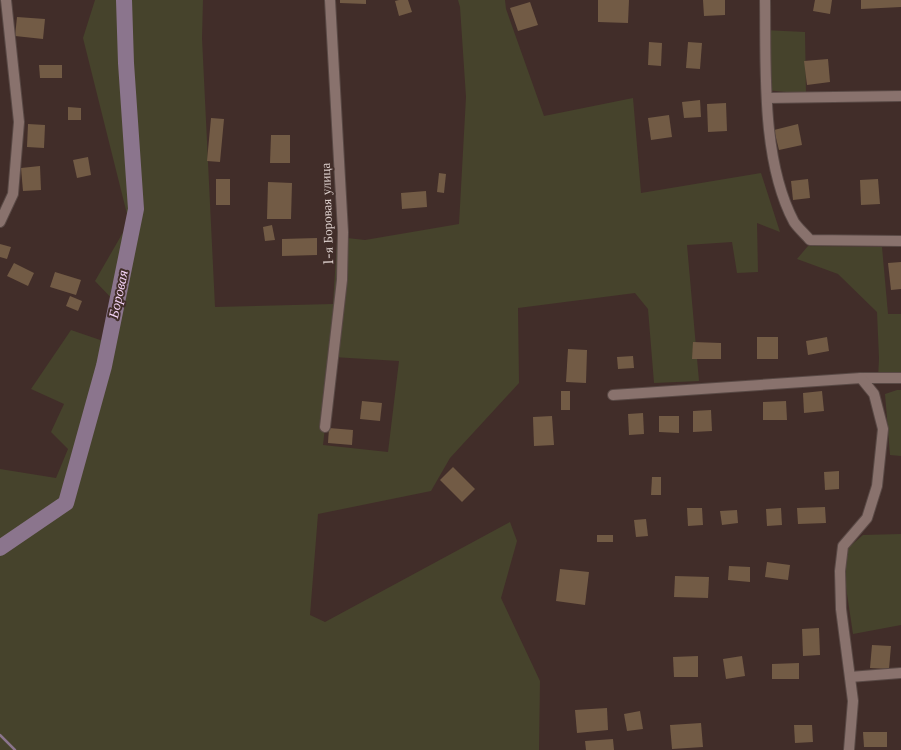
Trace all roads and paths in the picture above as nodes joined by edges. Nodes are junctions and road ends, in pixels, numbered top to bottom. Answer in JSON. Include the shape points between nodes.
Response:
{"nodes":[{"id":1,"x":6,"y":0,"type":"edge"},
{"id":2,"x":330,"y":0,"type":"edge"},
{"id":3,"x":765,"y":0,"type":"edge"},
{"id":4,"x":901,"y":96,"type":"edge"},
{"id":5,"x":767,"y":98,"type":"junction"},
{"id":6,"x":1,"y":219,"type":"edge"},
{"id":7,"x":901,"y":241,"type":"edge"},
{"id":8,"x":861,"y":378,"type":"junction"},
{"id":9,"x":901,"y":378,"type":"edge"},
{"id":10,"x":613,"y":395,"type":"dead end"},
{"id":11,"x":325,"y":427,"type":"dead end"},
{"id":12,"x":901,"y":673,"type":"edge"},
{"id":13,"x":850,"y":677,"type":"junction"},
{"id":14,"x":849,"y":750,"type":"edge"}],
"edges":[{"from":1,"to":6,"type":"street","via":[[19,122],[13,194]]},
{"from":2,"to":11,"type":"street","name":"1-я Боровая улица","via":[[343,232],[342,280]]},
{"from":3,"to":5,"type":"street"},
{"from":4,"to":5,"type":"street"},
{"from":5,"to":7,"type":"street","via":[[774,162],[785,201],[795,223],[810,240]]},
{"from":8,"to":9,"type":"street"},
{"from":8,"to":10,"type":"street"},
{"from":8,"to":13,"type":"street","via":[[874,394],[883,429],[878,486],[867,518],[843,546],[841,609]]},
{"from":12,"to":13,"type":"street"},
{"from":13,"to":14,"type":"street","via":[[853,701]]}]}
